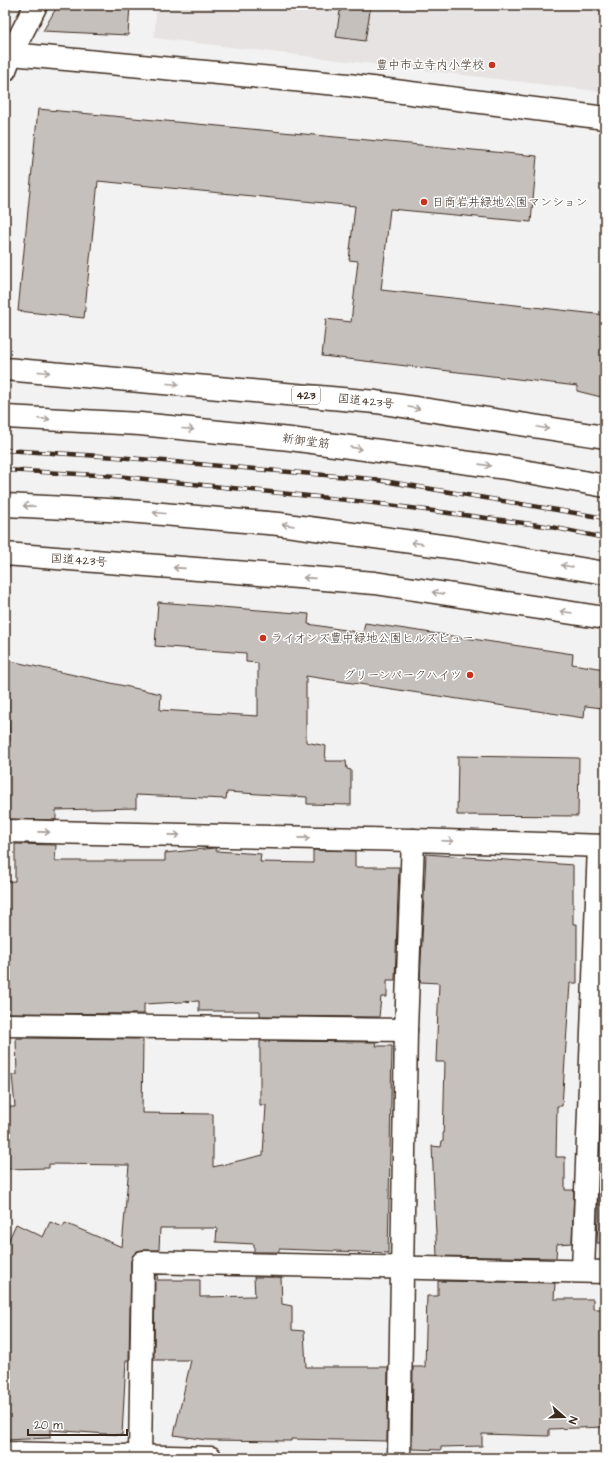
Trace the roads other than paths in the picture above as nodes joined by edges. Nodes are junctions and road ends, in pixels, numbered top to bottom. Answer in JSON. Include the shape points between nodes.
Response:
{"nodes":[{"id":1,"x":36,"y":5,"type":"edge"},
{"id":2,"x":8,"y":62,"type":"edge"},
{"id":3,"x":605,"y":118,"type":"edge"},
{"id":4,"x":5,"y":369,"type":"edge"},
{"id":5,"x":5,"y":417,"type":"edge"},
{"id":6,"x":605,"y":437,"type":"edge"},
{"id":7,"x":605,"y":486,"type":"edge"},
{"id":8,"x":5,"y":506,"type":"edge"},
{"id":9,"x":5,"y":554,"type":"edge"},
{"id":10,"x":605,"y":573,"type":"edge"},
{"id":11,"x":605,"y":618,"type":"edge"},
{"id":12,"x":5,"y":831,"type":"edge"},
{"id":13,"x":413,"y":840,"type":"junction"},
{"id":14,"x":602,"y":846,"type":"edge"},
{"id":15,"x":5,"y":1025,"type":"edge"},
{"id":16,"x":406,"y":1030,"type":"junction"},
{"id":17,"x":401,"y":1267,"type":"junction"},
{"id":18,"x":583,"y":1271,"type":"junction"},
{"id":19,"x":605,"y":1272,"type":"edge"},
{"id":20,"x":5,"y":1453,"type":"edge"},
{"id":21,"x":140,"y":1456,"type":"junction"},
{"id":22,"x":211,"y":1458,"type":"edge"},
{"id":23,"x":399,"y":1458,"type":"edge"}],
"edges":[{"from":1,"to":2,"type":"main road"},
{"from":2,"to":3,"type":"main road","via":[[348,85]]},
{"from":4,"to":6,"type":"main road","name":"国道423号","number":"423","one_way":true,"via":[[376,402]]},
{"from":5,"to":7,"type":"main road","name":"新御堂筋","one_way":true,"via":[[140,424],[290,439],[508,468]]},
{"from":10,"to":8,"type":"main road","one_way":true,"via":[[456,548],[279,524],[128,511]]},
{"from":11,"to":9,"type":"main road","name":"国道423号","one_way":true,"via":[[375,583]]},
{"from":12,"to":13,"type":"main road","one_way":true},
{"from":13,"to":14,"type":"main road","one_way":true},
{"from":13,"to":16,"type":"main road"},
{"from":14,"to":18,"type":"main road"},
{"from":15,"to":16,"type":"main road"},
{"from":16,"to":17,"type":"main road"},
{"from":17,"to":18,"type":"main road"},
{"from":17,"to":21,"type":"main road","via":[[143,1262]]},
{"from":17,"to":23,"type":"main road"},
{"from":18,"to":19,"type":"main road"},
{"from":20,"to":21,"type":"main road"},
{"from":21,"to":22,"type":"main road"}]}
